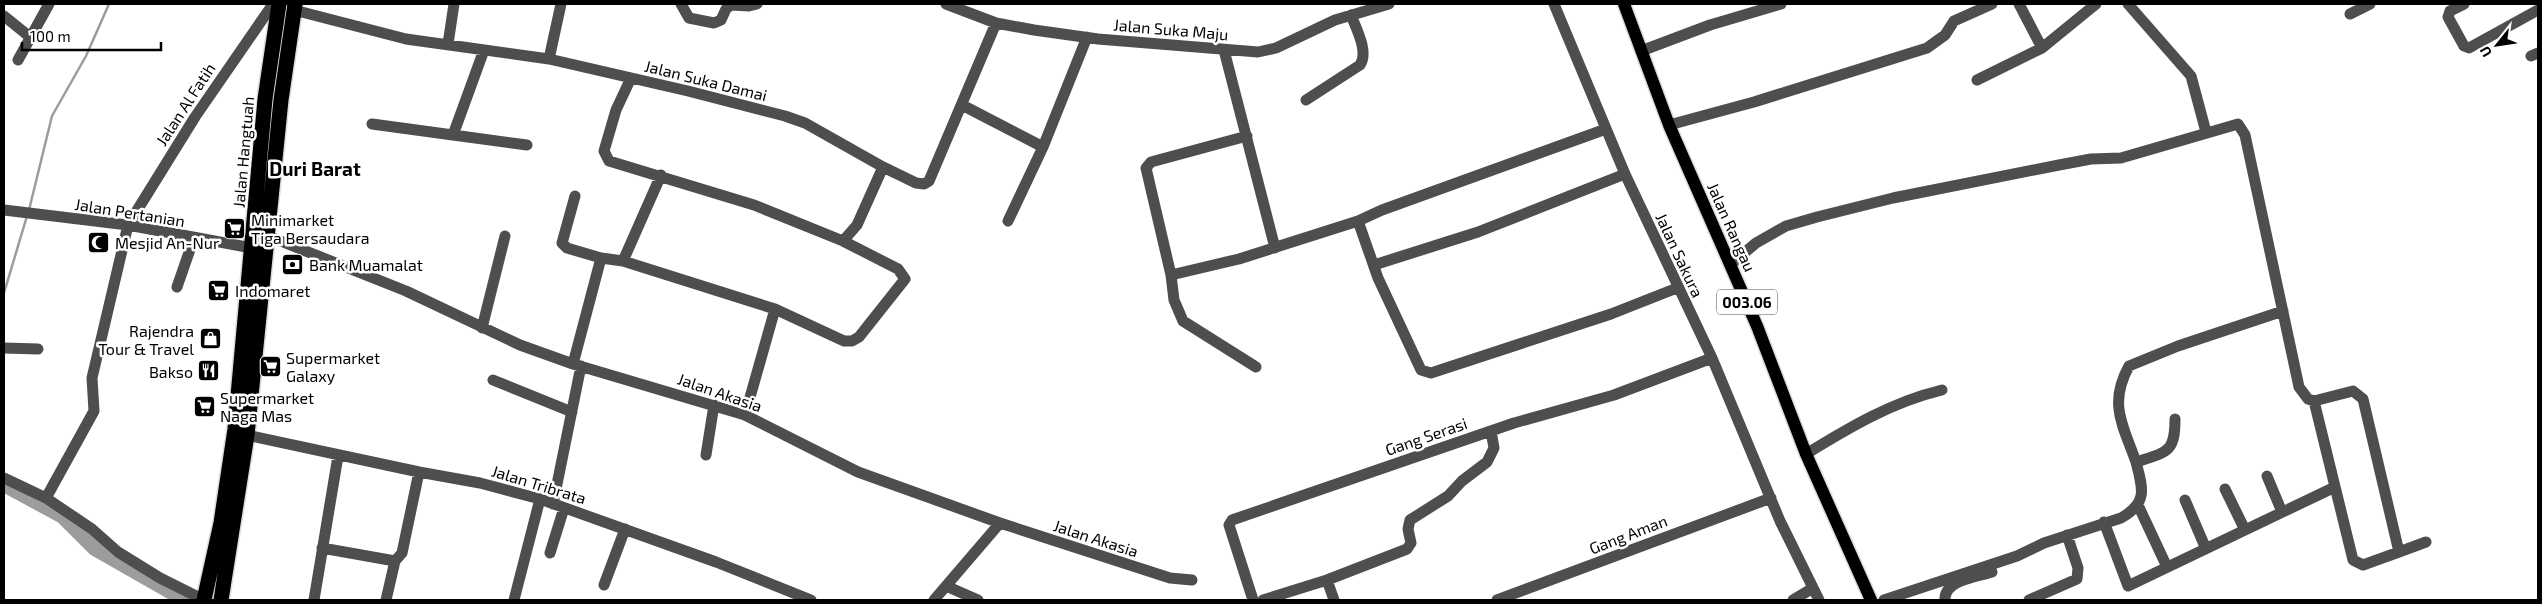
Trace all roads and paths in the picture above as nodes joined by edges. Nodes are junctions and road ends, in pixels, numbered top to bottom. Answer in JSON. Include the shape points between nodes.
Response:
{"nodes":[{"id":1,"x":49,"y":4,"type":"edge"},
{"id":2,"x":273,"y":4,"type":"edge"},
{"id":3,"x":279,"y":4,"type":"edge"},
{"id":4,"x":454,"y":4,"type":"edge"},
{"id":5,"x":561,"y":4,"type":"edge"},
{"id":6,"x":681,"y":4,"type":"edge"},
{"id":7,"x":757,"y":4,"type":"edge"},
{"id":8,"x":946,"y":4,"type":"edge"},
{"id":9,"x":1389,"y":4,"type":"edge"},
{"id":10,"x":1554,"y":4,"type":"edge"},
{"id":11,"x":1624,"y":4,"type":"edge"},
{"id":12,"x":1781,"y":4,"type":"edge"},
{"id":13,"x":1992,"y":4,"type":"edge"},
{"id":14,"x":2018,"y":4,"type":"edge"},
{"id":15,"x":2096,"y":4,"type":"edge"},
{"id":16,"x":2128,"y":4,"type":"edge"},
{"id":17,"x":2370,"y":4,"type":"edge"},
{"id":18,"x":2464,"y":4,"type":"edge"},
{"id":19,"x":294,"y":7,"type":"edge"},
{"id":20,"x":2538,"y":10,"type":"edge"},
{"id":21,"x":1351,"y":14,"type":"junction"},
{"id":22,"x":2350,"y":14,"type":"dead end"},
{"id":23,"x":4,"y":16,"type":"edge"},
{"id":24,"x":996,"y":23,"type":"junction"},
{"id":25,"x":30,"y":37,"type":"junction"},
{"id":26,"x":1087,"y":37,"type":"junction"},
{"id":27,"x":448,"y":44,"type":"junction"},
{"id":28,"x":2042,"y":48,"type":"junction"},
{"id":29,"x":484,"y":50,"type":"junction"},
{"id":30,"x":1224,"y":50,"type":"junction"},
{"id":31,"x":1641,"y":51,"type":"junction"},
{"id":32,"x":550,"y":59,"type":"junction"},
{"id":33,"x":18,"y":60,"type":"dead end"},
{"id":34,"x":631,"y":78,"type":"junction"},
{"id":35,"x":1977,"y":80,"type":"dead end"},
{"id":36,"x":1306,"y":100,"type":"dead end"},
{"id":37,"x":962,"y":105,"type":"junction"},
{"id":38,"x":372,"y":124,"type":"dead end"},
{"id":39,"x":1669,"y":125,"type":"junction"},
{"id":40,"x":1606,"y":129,"type":"junction"},
{"id":41,"x":2206,"y":132,"type":"junction"},
{"id":42,"x":453,"y":135,"type":"junction"},
{"id":43,"x":1247,"y":136,"type":"junction"},
{"id":44,"x":527,"y":145,"type":"dead end"},
{"id":45,"x":1043,"y":147,"type":"junction"},
{"id":46,"x":882,"y":166,"type":"junction"},
{"id":47,"x":1624,"y":174,"type":"junction"},
{"id":48,"x":661,"y":175,"type":"junction"},
{"id":49,"x":575,"y":196,"type":"dead end"},
{"id":50,"x":4,"y":210,"type":"edge"},
{"id":51,"x":1008,"y":221,"type":"dead end"},
{"id":52,"x":1358,"y":221,"type":"junction"},
{"id":53,"x":128,"y":225,"type":"junction"},
{"id":54,"x":268,"y":236,"type":"junction"},
{"id":55,"x":505,"y":236,"type":"dead end"},
{"id":56,"x":194,"y":238,"type":"junction"},
{"id":57,"x":843,"y":241,"type":"junction"},
{"id":58,"x":252,"y":248,"type":"junction"},
{"id":59,"x":1275,"y":248,"type":"junction"},
{"id":60,"x":601,"y":258,"type":"junction"},
{"id":61,"x":623,"y":261,"type":"junction"},
{"id":62,"x":1731,"y":264,"type":"junction"},
{"id":63,"x":1374,"y":265,"type":"junction"},
{"id":64,"x":1171,"y":275,"type":"junction"},
{"id":65,"x":177,"y":287,"type":"dead end"},
{"id":66,"x":1677,"y":288,"type":"junction"},
{"id":67,"x":775,"y":310,"type":"junction"},
{"id":68,"x":2283,"y":311,"type":"junction"},
{"id":69,"x":482,"y":328,"type":"junction"},
{"id":70,"x":4,"y":348,"type":"edge"},
{"id":71,"x":38,"y":349,"type":"dead end"},
{"id":72,"x":1712,"y":358,"type":"junction"},
{"id":73,"x":577,"y":365,"type":"junction"},
{"id":74,"x":1256,"y":367,"type":"dead end"},
{"id":75,"x":493,"y":380,"type":"dead end"},
{"id":76,"x":1942,"y":390,"type":"dead end"},
{"id":77,"x":2314,"y":401,"type":"junction"},
{"id":78,"x":714,"y":405,"type":"junction"},
{"id":79,"x":572,"y":412,"type":"junction"},
{"id":80,"x":745,"y":415,"type":"junction"},
{"id":81,"x":2175,"y":419,"type":"dead end"},
{"id":82,"x":1492,"y":431,"type":"junction"},
{"id":83,"x":247,"y":435,"type":"junction"},
{"id":84,"x":1806,"y":454,"type":"junction"},
{"id":85,"x":706,"y":455,"type":"dead end"},
{"id":86,"x":338,"y":456,"type":"junction"},
{"id":87,"x":2136,"y":462,"type":"junction"},
{"id":88,"x":418,"y":472,"type":"junction"},
{"id":89,"x":2267,"y":476,"type":"dead end"},
{"id":90,"x":4,"y":478,"type":"edge"},
{"id":91,"x":2335,"y":486,"type":"junction"},
{"id":92,"x":2225,"y":489,"type":"dead end"},
{"id":93,"x":46,"y":498,"type":"junction"},
{"id":94,"x":1771,"y":498,"type":"junction"},
{"id":95,"x":540,"y":499,"type":"junction"},
{"id":96,"x":2185,"y":500,"type":"dead end"},
{"id":97,"x":2138,"y":505,"type":"junction"},
{"id":98,"x":559,"y":506,"type":"junction"},
{"id":99,"x":2282,"y":512,"type":"junction"},
{"id":100,"x":2104,"y":522,"type":"junction"},
{"id":101,"x":1000,"y":523,"type":"junction"},
{"id":102,"x":625,"y":529,"type":"junction"},
{"id":103,"x":2245,"y":530,"type":"junction"},
{"id":104,"x":2066,"y":535,"type":"junction"},
{"id":105,"x":2426,"y":542,"type":"dead end"},
{"id":106,"x":322,"y":548,"type":"junction"},
{"id":107,"x":2206,"y":549,"type":"junction"},
{"id":108,"x":2399,"y":552,"type":"junction"},
{"id":109,"x":550,"y":553,"type":"dead end"},
{"id":110,"x":395,"y":561,"type":"junction"},
{"id":111,"x":2168,"y":567,"type":"junction"},
{"id":112,"x":1992,"y":572,"type":"dead end"},
{"id":113,"x":1192,"y":580,"type":"dead end"},
{"id":114,"x":1328,"y":580,"type":"junction"},
{"id":115,"x":604,"y":585,"type":"dead end"},
{"id":116,"x":946,"y":586,"type":"junction"},
{"id":117,"x":1813,"y":588,"type":"junction"},
{"id":118,"x":204,"y":600,"type":"edge"},
{"id":119,"x":221,"y":600,"type":"edge"},
{"id":120,"x":314,"y":600,"type":"edge"},
{"id":121,"x":386,"y":600,"type":"edge"},
{"id":122,"x":514,"y":600,"type":"edge"},
{"id":123,"x":811,"y":600,"type":"edge"},
{"id":124,"x":934,"y":600,"type":"edge"},
{"id":125,"x":978,"y":600,"type":"edge"},
{"id":126,"x":1253,"y":600,"type":"edge"},
{"id":127,"x":1263,"y":600,"type":"edge"},
{"id":128,"x":1334,"y":600,"type":"edge"},
{"id":129,"x":1498,"y":600,"type":"edge"},
{"id":130,"x":1793,"y":600,"type":"edge"},
{"id":131,"x":1819,"y":600,"type":"edge"},
{"id":132,"x":1870,"y":600,"type":"edge"},
{"id":133,"x":1884,"y":600,"type":"edge"},
{"id":134,"x":1945,"y":600,"type":"edge"},
{"id":135,"x":2029,"y":600,"type":"edge"}],
"edges":[{"from":1,"to":25,"type":"street"},
{"from":2,"to":53,"type":"street","name":"Jalan Al Fatih","via":[[194,117]]},
{"from":3,"to":58,"type":"highway","name":"Jalan Hangtuah","via":[[265,99]]},
{"from":4,"to":27,"type":"street"},
{"from":5,"to":32,"type":"street"},
{"from":6,"to":7,"type":"street","via":[[689,18],[714,23],[721,20],[731,5]]},
{"from":8,"to":24,"type":"street","name":"Jalan Suka Maju"},
{"from":9,"to":21,"type":"street","name":"Jalan Suka Maju"},
{"from":10,"to":40,"type":"street","name":"Jalan Sakura"},
{"from":11,"to":31,"type":"main road","name":"Jalan Rangau","number":"003.06"},
{"from":12,"to":31,"type":"street"},
{"from":13,"to":39,"type":"street","via":[[1954,21],[1945,35],[1927,48]]},
{"from":14,"to":28,"type":"street"},
{"from":15,"to":28,"type":"street"},
{"from":16,"to":41,"type":"street","via":[[2191,76]]},
{"from":17,"to":22,"type":"street"},
{"from":18,"to":20,"type":"street","via":[[2450,11],[2448,18],[2466,48]]},
{"from":19,"to":27,"type":"street","name":"Jalan Suka Damai","via":[[406,39]]},
{"from":19,"to":54,"type":"highway","name":"Jalan Hangtuah"},
{"from":21,"to":30,"type":"street","name":"Jalan Suka Maju","via":[[1267,51]]},
{"from":21,"to":36,"type":"street","via":[[1363,61]]},
{"from":23,"to":25,"type":"street"},
{"from":24,"to":26,"type":"street","name":"Jalan Suka Maju"},
{"from":24,"to":37,"type":"street","name":"Jalan Suka Damai"},
{"from":25,"to":33,"type":"street"},
{"from":26,"to":30,"type":"street","name":"Jalan Suka Maju"},
{"from":26,"to":45,"type":"street"},
{"from":27,"to":29,"type":"street","name":"Jalan Suka Damai"},
{"from":28,"to":35,"type":"street"},
{"from":29,"to":32,"type":"street","name":"Jalan Suka Damai"},
{"from":29,"to":42,"type":"street"},
{"from":30,"to":43,"type":"street"},
{"from":31,"to":39,"type":"main road","name":"Jalan Rangau","number":"003.06"},
{"from":32,"to":34,"type":"street","name":"Jalan Suka Damai"},
{"from":34,"to":46,"type":"street","name":"Jalan Suka Damai","via":[[688,90],[805,123]]},
{"from":34,"to":48,"type":"street","via":[[616,110],[604,154],[609,160]]},
{"from":37,"to":45,"type":"street"},
{"from":37,"to":46,"type":"street","name":"Jalan Suka Damai","via":[[928,182],[916,183]]},
{"from":38,"to":42,"type":"street"},
{"from":39,"to":62,"type":"main road","name":"Jalan Rangau","number":"003.06"},
{"from":40,"to":47,"type":"street","name":"Jalan Sakura"},
{"from":40,"to":52,"type":"street"},
{"from":41,"to":62,"type":"street","via":[[2121,158],[2067,163],[1893,198],[1794,224],[1756,243]]},
{"from":41,"to":68,"type":"street","via":[[2231,124],[2242,127]]},
{"from":42,"to":44,"type":"street"},
{"from":43,"to":59,"type":"street"},
{"from":43,"to":64,"type":"street","via":[[1147,165]]},
{"from":45,"to":51,"type":"street"},
{"from":46,"to":57,"type":"street","via":[[857,225]]},
{"from":47,"to":63,"type":"street","via":[[1478,232]]},
{"from":47,"to":66,"type":"street","name":"Jalan Sakura"},
{"from":48,"to":57,"type":"street","via":[[754,205]]},
{"from":48,"to":61,"type":"street"},
{"from":49,"to":60,"type":"street","via":[[562,243],[567,248]]},
{"from":50,"to":53,"type":"street","name":"Jalan Pertanian"},
{"from":52,"to":59,"type":"street"},
{"from":52,"to":63,"type":"street"},
{"from":53,"to":56,"type":"street","name":"Jalan Pertanian"},
{"from":53,"to":93,"type":"street","name":"Jalan Al Fatih","via":[[92,378],[94,411]]},
{"from":54,"to":69,"type":"street","name":"Jalan Akasia","via":[[406,291]]},
{"from":54,"to":83,"type":"highway","name":"Jalan Hangtuah"},
{"from":55,"to":69,"type":"street"},
{"from":56,"to":58,"type":"street","name":"Jalan Pertanian"},
{"from":56,"to":65,"type":"street"},
{"from":57,"to":67,"type":"street","via":[[898,269],[905,279],[859,337],[844,341]]},
{"from":58,"to":118,"type":"highway","name":"Jalan Hangtuah","via":[[235,429],[221,523]]},
{"from":59,"to":64,"type":"street"},
{"from":60,"to":61,"type":"street"},
{"from":60,"to":73,"type":"street"},
{"from":61,"to":67,"type":"street"},
{"from":62,"to":84,"type":"main road","name":"Jalan Rangau","number":"003.06"},
{"from":63,"to":66,"type":"street","via":[[1394,314],[1426,373],[1611,314]]},
{"from":64,"to":74,"type":"street","via":[[1174,300],[1183,320]]},
{"from":66,"to":72,"type":"street","name":"Jalan Sakura"},
{"from":67,"to":80,"type":"street"},
{"from":68,"to":77,"type":"street","via":[[2299,387],[2308,399]]},
{"from":68,"to":87,"type":"street","via":[[2129,366],[2119,389],[2117,405]]},
{"from":69,"to":73,"type":"street","name":"Jalan Akasia"},
{"from":70,"to":71,"type":"street"},
{"from":72,"to":82,"type":"street","name":"Gang Serasi","via":[[1614,395]]},
{"from":72,"to":94,"type":"street","name":"Jalan Sakura"},
{"from":73,"to":78,"type":"street","name":"Jalan Akasia"},
{"from":73,"to":79,"type":"street"},
{"from":75,"to":79,"type":"street"},
{"from":76,"to":84,"type":"street","via":[[1913,397],[1871,415]]},
{"from":77,"to":91,"type":"street"},
{"from":77,"to":108,"type":"street","via":[[2353,391],[2363,399]]},
{"from":78,"to":80,"type":"street","name":"Jalan Akasia"},
{"from":78,"to":85,"type":"street"},
{"from":79,"to":98,"type":"street"},
{"from":80,"to":101,"type":"street","name":"Jalan Akasia","via":[[858,472]]},
{"from":81,"to":87,"type":"street","via":[[2175,441],[2170,447]]},
{"from":82,"to":114,"type":"street","via":[[1494,448],[1487,462],[1448,496],[1410,520],[1411,543],[1407,549]]},
{"from":82,"to":126,"type":"street","name":"Gang Serasi","via":[[1232,520],[1229,525]]},
{"from":83,"to":86,"type":"street","name":"Jalan Tribrata"},
{"from":83,"to":119,"type":"highway","name":"Jalan Hangtuah"},
{"from":84,"to":132,"type":"main road","name":"Jalan Rangau","number":"003.06"},
{"from":86,"to":88,"type":"street","name":"Jalan Tribrata"},
{"from":86,"to":106,"type":"street"},
{"from":87,"to":97,"type":"street","via":[[2143,494]]},
{"from":88,"to":95,"type":"street","name":"Jalan Tribrata","via":[[480,483]]},
{"from":88,"to":110,"type":"street","via":[[402,553]]},
{"from":89,"to":99,"type":"street"},
{"from":90,"to":93,"type":"street"},
{"from":91,"to":99,"type":"street"},
{"from":91,"to":108,"type":"street","via":[[2355,563],[2363,565]]},
{"from":92,"to":103,"type":"street"},
{"from":93,"to":118,"type":"street","via":[[118,552]]},
{"from":94,"to":117,"type":"street","name":"Jalan Sakura"},
{"from":94,"to":129,"type":"street","name":"Gang Aman"},
{"from":95,"to":98,"type":"street","name":"Jalan Tribrata"},
{"from":95,"to":122,"type":"street"},
{"from":96,"to":107,"type":"street"},
{"from":97,"to":100,"type":"street","via":[[2121,518]]},
{"from":97,"to":111,"type":"street"},
{"from":98,"to":102,"type":"street","name":"Jalan Tribrata"},
{"from":98,"to":109,"type":"street"},
{"from":99,"to":103,"type":"street"},
{"from":100,"to":104,"type":"street"},
{"from":100,"to":111,"type":"street","via":[[2128,586]]},
{"from":101,"to":113,"type":"street","name":"Jalan Akasia","via":[[1170,578]]},
{"from":101,"to":116,"type":"street"},
{"from":102,"to":115,"type":"street"},
{"from":102,"to":123,"type":"street","name":"Jalan Tribrata"},
{"from":103,"to":107,"type":"street"},
{"from":104,"to":133,"type":"street","via":[[2017,556]]},
{"from":104,"to":135,"type":"street","via":[[2078,568],[2078,579]]},
{"from":105,"to":108,"type":"street"},
{"from":106,"to":110,"type":"street"},
{"from":106,"to":120,"type":"street"},
{"from":107,"to":111,"type":"street"},
{"from":110,"to":121,"type":"street"},
{"from":112,"to":134,"type":"street","via":[[1950,587]]},
{"from":114,"to":127,"type":"street"},
{"from":114,"to":128,"type":"street"},
{"from":116,"to":124,"type":"street"},
{"from":116,"to":125,"type":"street"},
{"from":117,"to":130,"type":"street"},
{"from":117,"to":131,"type":"street","name":"Jalan Sakura"}]}
